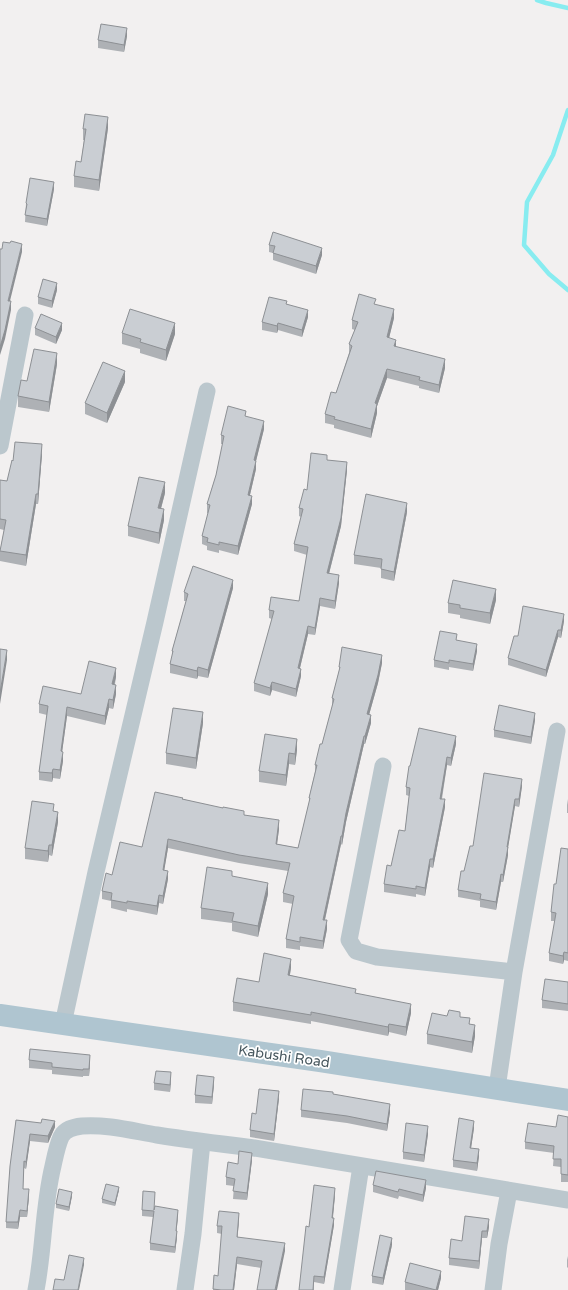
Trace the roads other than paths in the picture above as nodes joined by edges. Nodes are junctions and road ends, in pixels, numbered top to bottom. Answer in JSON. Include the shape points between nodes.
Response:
{"nodes":[{"id":1,"x":25,"y":315,"type":"dead end"},
{"id":2,"x":206,"y":391,"type":"dead end"},
{"id":3,"x":0,"y":446,"type":"edge"},
{"id":4,"x":557,"y":731,"type":"dead end"},
{"id":5,"x":383,"y":766,"type":"dead end"},
{"id":6,"x":514,"y":972,"type":"junction"},
{"id":7,"x":0,"y":1015,"type":"edge"},
{"id":8,"x":63,"y":1024,"type":"junction"},
{"id":9,"x":497,"y":1088,"type":"junction"},
{"id":10,"x":568,"y":1100,"type":"edge"},
{"id":11,"x":202,"y":1142,"type":"junction"},
{"id":12,"x":361,"y":1166,"type":"junction"},
{"id":13,"x":509,"y":1191,"type":"junction"},
{"id":14,"x":568,"y":1200,"type":"edge"},
{"id":15,"x":36,"y":1290,"type":"edge"},
{"id":16,"x":185,"y":1290,"type":"edge"},
{"id":17,"x":342,"y":1290,"type":"edge"},
{"id":18,"x":493,"y":1290,"type":"edge"}],
"edges":[{"from":1,"to":3,"type":"street"},
{"from":2,"to":8,"type":"street"},
{"from":4,"to":6,"type":"street"},
{"from":5,"to":6,"type":"street","via":[[349,940],[356,951],[377,957]]},
{"from":6,"to":9,"type":"street"},
{"from":7,"to":8,"type":"main road","name":"Kabushi Road"},
{"from":8,"to":9,"type":"main road","name":"Kabushi Road"},
{"from":9,"to":10,"type":"main road","name":"Kabushi Road"},
{"from":11,"to":12,"type":"street"},
{"from":11,"to":15,"type":"street","via":[[103,1126],[69,1129],[62,1136],[51,1176]]},
{"from":11,"to":16,"type":"street"},
{"from":12,"to":13,"type":"street"},
{"from":12,"to":17,"type":"street"},
{"from":13,"to":14,"type":"street"},
{"from":13,"to":18,"type":"street"}]}
